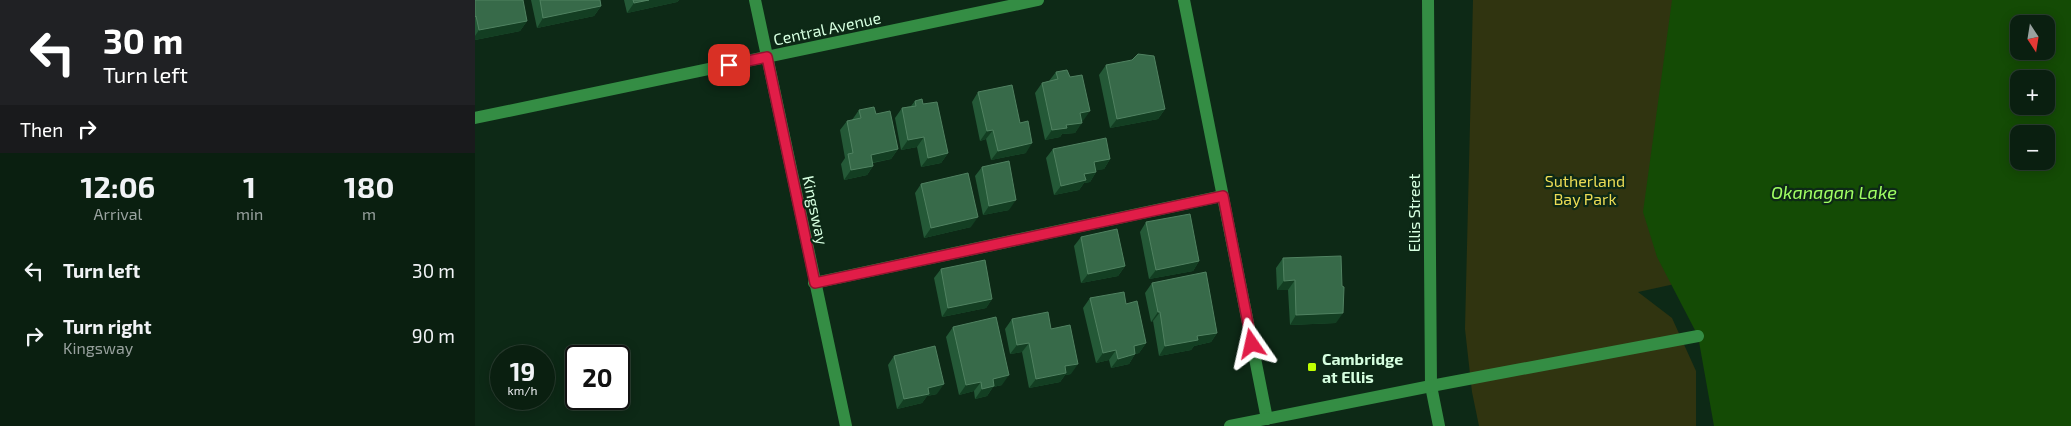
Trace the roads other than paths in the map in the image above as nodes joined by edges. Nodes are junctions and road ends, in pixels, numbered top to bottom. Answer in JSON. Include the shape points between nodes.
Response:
{"nodes":[{"id":1,"x":755,"y":0,"type":"edge"},
{"id":2,"x":1038,"y":0,"type":"edge"},
{"id":3,"x":1184,"y":0,"type":"edge"},
{"id":4,"x":1428,"y":0,"type":"edge"},
{"id":5,"x":767,"y":57,"type":"junction"},
{"id":6,"x":475,"y":118,"type":"edge"},
{"id":7,"x":1223,"y":196,"type":"junction"},
{"id":8,"x":815,"y":283,"type":"junction"},
{"id":9,"x":1699,"y":336,"type":"dead end"},
{"id":10,"x":1431,"y":386,"type":"junction"},
{"id":11,"x":1267,"y":419,"type":"junction"},
{"id":12,"x":845,"y":426,"type":"edge"},
{"id":13,"x":1230,"y":426,"type":"edge"},
{"id":14,"x":1439,"y":426,"type":"edge"}],
"edges":[{"from":1,"to":5,"type":"street","name":"Kingsway"},
{"from":2,"to":5,"type":"street","name":"Central Avenue"},
{"from":3,"to":7,"type":"street"},
{"from":4,"to":10,"type":"street","name":"Ellis Street"},
{"from":5,"to":6,"type":"street","name":"Central Avenue"},
{"from":5,"to":8,"type":"street","name":"Kingsway"},
{"from":7,"to":8,"type":"street"},
{"from":7,"to":11,"type":"street"},
{"from":8,"to":12,"type":"street","name":"Kingsway"},
{"from":9,"to":10,"type":"street"},
{"from":10,"to":11,"type":"street"},
{"from":10,"to":14,"type":"street","name":"Ellis Street"},
{"from":11,"to":13,"type":"street"}]}
